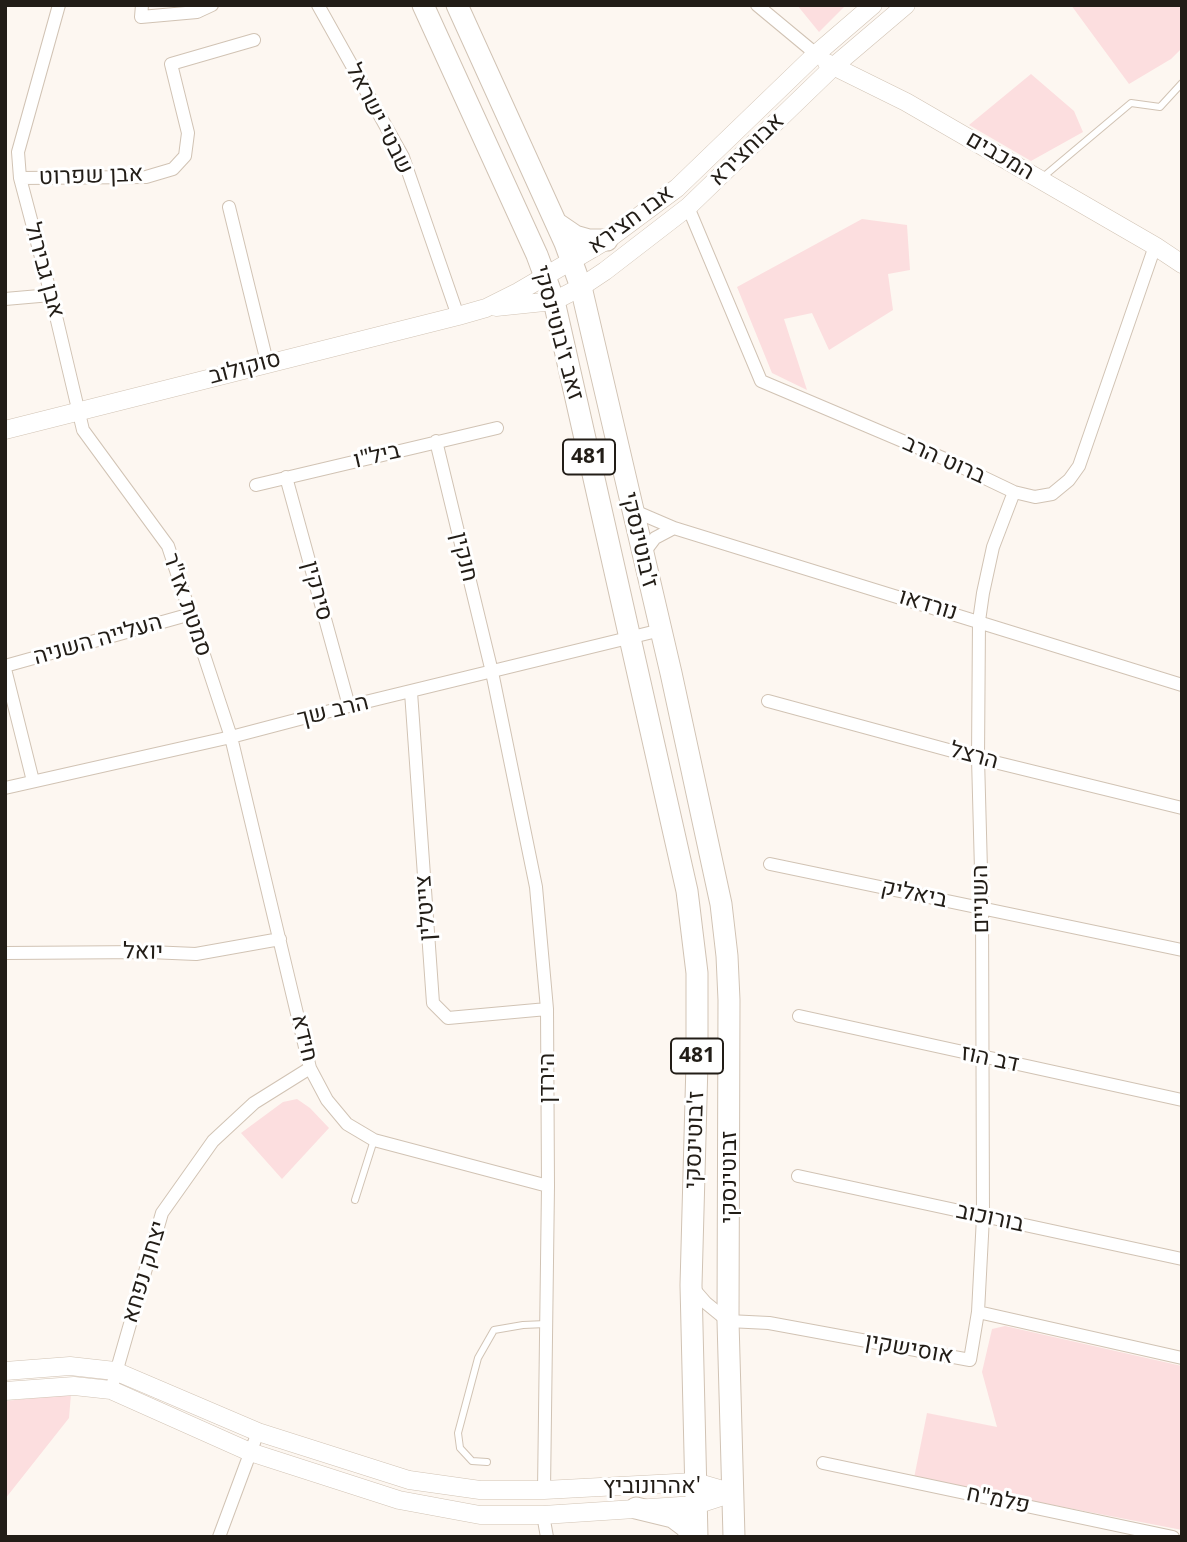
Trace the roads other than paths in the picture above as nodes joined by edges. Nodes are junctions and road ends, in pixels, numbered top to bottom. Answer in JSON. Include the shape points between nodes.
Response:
{"nodes":[{"id":1,"x":59,"y":5,"type":"edge"},
{"id":2,"x":212,"y":5,"type":"edge"},
{"id":3,"x":318,"y":5,"type":"edge"},
{"id":4,"x":424,"y":5,"type":"edge"},
{"id":5,"x":457,"y":5,"type":"edge"},
{"id":6,"x":757,"y":5,"type":"edge"},
{"id":7,"x":873,"y":5,"type":"edge"},
{"id":8,"x":906,"y":5,"type":"edge"},
{"id":9,"x":141,"y":11,"type":"edge"},
{"id":10,"x":254,"y":40,"type":"dead end"},
{"id":11,"x":816,"y":54,"type":"junction"},
{"id":12,"x":833,"y":67,"type":"junction"},
{"id":13,"x":1182,"y":83,"type":"edge"},
{"id":14,"x":20,"y":178,"type":"junction"},
{"id":15,"x":1040,"y":179,"type":"junction"},
{"id":16,"x":229,"y":206,"type":"dead end"},
{"id":17,"x":688,"y":207,"type":"junction"},
{"id":18,"x":555,"y":223,"type":"junction"},
{"id":19,"x":607,"y":240,"type":"junction"},
{"id":20,"x":1155,"y":246,"type":"junction"},
{"id":21,"x":572,"y":262,"type":"junction"},
{"id":22,"x":1182,"y":264,"type":"edge"},
{"id":23,"x":546,"y":276,"type":"junction"},
{"id":24,"x":581,"y":287,"type":"junction"},
{"id":25,"x":51,"y":296,"type":"junction"},
{"id":26,"x":5,"y":299,"type":"edge"},
{"id":27,"x":554,"y":301,"type":"junction"},
{"id":28,"x":486,"y":308,"type":"junction"},
{"id":29,"x":458,"y":316,"type":"junction"},
{"id":30,"x":267,"y":362,"type":"junction"},
{"id":31,"x":79,"y":413,"type":"junction"},
{"id":32,"x":497,"y":428,"type":"dead end"},
{"id":33,"x":5,"y":430,"type":"edge"},
{"id":34,"x":436,"y":441,"type":"junction"},
{"id":35,"x":286,"y":477,"type":"junction"},
{"id":36,"x":256,"y":485,"type":"dead end"},
{"id":37,"x":1014,"y":492,"type":"junction"},
{"id":38,"x":632,"y":509,"type":"junction"},
{"id":39,"x":674,"y":528,"type":"junction"},
{"id":40,"x":642,"y":554,"type":"junction"},
{"id":41,"x":191,"y":614,"type":"junction"},
{"id":42,"x":979,"y":621,"type":"junction"},
{"id":43,"x":661,"y":630,"type":"junction"},
{"id":44,"x":630,"y":638,"type":"junction"},
{"id":45,"x":5,"y":668,"type":"edge"},
{"id":46,"x":492,"y":672,"type":"junction"},
{"id":47,"x":1182,"y":685,"type":"edge"},
{"id":48,"x":411,"y":692,"type":"junction"},
{"id":49,"x":768,"y":701,"type":"dead end"},
{"id":50,"x":349,"y":706,"type":"junction"},
{"id":51,"x":231,"y":737,"type":"junction"},
{"id":52,"x":978,"y":758,"type":"junction"},
{"id":53,"x":33,"y":781,"type":"junction"},
{"id":54,"x":5,"y":788,"type":"edge"},
{"id":55,"x":1182,"y":808,"type":"edge"},
{"id":56,"x":770,"y":864,"type":"dead end"},
{"id":57,"x":982,"y":908,"type":"junction"},
{"id":58,"x":280,"y":939,"type":"junction"},
{"id":59,"x":1182,"y":950,"type":"edge"},
{"id":60,"x":5,"y":953,"type":"edge"},
{"id":61,"x":547,"y":1009,"type":"junction"},
{"id":62,"x":799,"y":1016,"type":"dead end"},
{"id":63,"x":981,"y":1058,"type":"junction"},
{"id":64,"x":310,"y":1068,"type":"junction"},
{"id":65,"x":1182,"y":1100,"type":"edge"},
{"id":66,"x":374,"y":1140,"type":"junction"},
{"id":67,"x":798,"y":1176,"type":"dead end"},
{"id":68,"x":548,"y":1186,"type":"junction"},
{"id":69,"x":355,"y":1200,"type":"dead end"},
{"id":70,"x":983,"y":1217,"type":"junction"},
{"id":71,"x":1182,"y":1259,"type":"edge"},
{"id":72,"x":691,"y":1284,"type":"junction"},
{"id":73,"x":978,"y":1311,"type":"junction"},
{"id":74,"x":728,"y":1321,"type":"junction"},
{"id":75,"x":546,"y":1324,"type":"junction"},
{"id":76,"x":1182,"y":1358,"type":"edge"},
{"id":77,"x":5,"y":1371,"type":"edge"},
{"id":78,"x":116,"y":1371,"type":"junction"},
{"id":79,"x":111,"y":1390,"type":"junction"},
{"id":80,"x":5,"y":1391,"type":"edge"},
{"id":81,"x":258,"y":1432,"type":"junction"},
{"id":82,"x":250,"y":1452,"type":"junction"},
{"id":83,"x":487,"y":1462,"type":"dead end"},
{"id":84,"x":823,"y":1463,"type":"dead end"},
{"id":85,"x":695,"y":1482,"type":"junction"},
{"id":86,"x":544,"y":1490,"type":"junction"},
{"id":87,"x":733,"y":1493,"type":"junction"},
{"id":88,"x":696,"y":1506,"type":"junction"},
{"id":89,"x":636,"y":1508,"type":"junction"},
{"id":90,"x":542,"y":1516,"type":"junction"},
{"id":91,"x":219,"y":1537,"type":"edge"},
{"id":92,"x":547,"y":1537,"type":"edge"},
{"id":93,"x":695,"y":1537,"type":"edge"},
{"id":94,"x":734,"y":1537,"type":"edge"},
{"id":95,"x":1173,"y":1537,"type":"edge"}],
"edges":[{"from":1,"to":14,"type":"street","name":"אבן גבירול","via":[[18,152]]},
{"from":2,"to":9,"type":"street","via":[[197,12]]},
{"from":3,"to":29,"type":"street","name":"שבטי ישראל","via":[[403,157]]},
{"from":4,"to":23,"type":"main road","name":"זאב ז'בוטינסקי","number":"481"},
{"from":5,"to":18,"type":"main road","name":"זאב ז'בוטינסקי","number":"481"},
{"from":6,"to":11,"type":"street"},
{"from":7,"to":11,"type":"street","name":"אבו חצירא"},
{"from":8,"to":12,"type":"street","name":"אבוחצירא"},
{"from":10,"to":14,"type":"street","name":"אבן שפרוט","via":[[171,64],[187,133],[185,156],[173,169],[146,177]]},
{"from":11,"to":12,"type":"street","name":"המכבים"},
{"from":11,"to":19,"type":"street","name":"אבו חצירא","via":[[677,188]]},
{"from":12,"to":15,"type":"street","name":"המכבים","via":[[906,102]]},
{"from":12,"to":17,"type":"street","name":"אבוחצירא"},
{"from":13,"to":15,"type":"lane","via":[[1160,107],[1131,103]]},
{"from":14,"to":25,"type":"street","name":"אבן גבירול"},
{"from":15,"to":20,"type":"street","name":"המכבים"},
{"from":16,"to":30,"type":"street"},
{"from":17,"to":24,"type":"street","name":"אבוחצירא"},
{"from":17,"to":37,"type":"street","name":"ברוט הרב","via":[[761,381]]},
{"from":18,"to":19,"type":"main road","via":[[575,236]]},
{"from":18,"to":21,"type":"main road","name":"זאב ז'בוטינסקי","number":"481"},
{"from":19,"to":21,"type":"street","name":"אבו חצירא"},
{"from":20,"to":22,"type":"street","name":"המכבים"},
{"from":20,"to":37,"type":"street","name":"ברוט הרב","via":[[1079,466],[1052,494],[1035,497]]},
{"from":21,"to":23,"type":"street","name":"סוקולוב"},
{"from":21,"to":24,"type":"main road","name":"זאב ז'בוטינסקי","number":"481"},
{"from":23,"to":27,"type":"main road","name":"זאב ז'בוטינסקי","number":"481"},
{"from":23,"to":28,"type":"street","name":"סוקולוב"},
{"from":24,"to":27,"type":"street","name":"אבו חצירא"},
{"from":24,"to":38,"type":"main road","name":"ז'בוטינסקי","number":"481"},
{"from":25,"to":26,"type":"street"},
{"from":25,"to":31,"type":"street","name":"אבן גבירול"},
{"from":27,"to":28,"type":"street","name":"סוקולוב"},
{"from":27,"to":44,"type":"main road","name":"זאב ז'בוטינסקי","number":"481"},
{"from":28,"to":29,"type":"street","name":"סוקולוב"},
{"from":29,"to":30,"type":"street","name":"סוקולוב"},
{"from":30,"to":31,"type":"street","name":"סוקולוב"},
{"from":31,"to":33,"type":"street","name":"סוקולוב"},
{"from":31,"to":41,"type":"street","name":"סמטת אז\"ר","via":[[83,430],[168,546]]},
{"from":32,"to":34,"type":"street","name":"ביל\"ו"},
{"from":34,"to":35,"type":"street","name":"ביל\"ו"},
{"from":34,"to":46,"type":"street","name":"חנקין"},
{"from":35,"to":36,"type":"street","name":"ביל\"ו"},
{"from":35,"to":50,"type":"street","name":"סירקין"},
{"from":37,"to":42,"type":"street","name":"השניים","via":[[993,547]]},
{"from":38,"to":39,"type":"street","name":"נורדאו"},
{"from":38,"to":40,"type":"main road","name":"ז'בוטינסקי","number":"481"},
{"from":39,"to":40,"type":"street","via":[[655,538]]},
{"from":39,"to":42,"type":"street","name":"נורדאו"},
{"from":40,"to":43,"type":"main road","name":"ז'בוטינסקי","number":"481"},
{"from":41,"to":45,"type":"street","name":"העלייה השניה"},
{"from":41,"to":51,"type":"street","name":"סמטת אז\"ר"},
{"from":42,"to":47,"type":"street","name":"נורדאו"},
{"from":42,"to":52,"type":"street","name":"השניים"},
{"from":43,"to":44,"type":"street","name":"הרב שך"},
{"from":43,"to":74,"type":"main road","name":"זבוטינסקי","number":"481","via":[[713,863],[727,956]]},
{"from":44,"to":46,"type":"street","name":"הרב שך"},
{"from":44,"to":72,"type":"main road","name":"ז'בוטינסקי","number":"481","via":[[687,891],[697,973]]},
{"from":45,"to":53,"type":"street"},
{"from":46,"to":48,"type":"street","name":"הרב שך"},
{"from":46,"to":61,"type":"street","name":"הירדן","via":[[536,887]]},
{"from":48,"to":50,"type":"street","name":"הרב שך"},
{"from":48,"to":61,"type":"street","name":"צייטלין","via":[[433,1003],[448,1018]]},
{"from":49,"to":52,"type":"street","name":"הרצל"},
{"from":50,"to":51,"type":"street","name":"הרב שך"},
{"from":51,"to":53,"type":"street","name":"הרב שך"},
{"from":51,"to":58,"type":"street","name":"חידא"},
{"from":52,"to":55,"type":"street","name":"הרצל"},
{"from":52,"to":57,"type":"street","name":"השניים"},
{"from":53,"to":54,"type":"street","name":"הרב שך"},
{"from":56,"to":57,"type":"street","name":"ביאליק"},
{"from":57,"to":59,"type":"street","name":"ביאליק"},
{"from":57,"to":63,"type":"street","name":"השניים"},
{"from":58,"to":60,"type":"street","name":"יואל","via":[[196,954]]},
{"from":58,"to":64,"type":"street","name":"חידא"},
{"from":61,"to":68,"type":"street","name":"הירדן"},
{"from":62,"to":63,"type":"street","name":"דב הוז"},
{"from":63,"to":65,"type":"street","name":"דב הוז"},
{"from":63,"to":70,"type":"street","name":"השניים"},
{"from":64,"to":66,"type":"street","name":"חידא","via":[[347,1124]]},
{"from":64,"to":78,"type":"street","name":"יצחק נפחא","via":[[254,1103],[213,1141],[162,1213]]},
{"from":66,"to":68,"type":"street","name":"חידא"},
{"from":66,"to":69,"type":"lane"},
{"from":67,"to":70,"type":"street","name":"בורוכוב"},
{"from":68,"to":75,"type":"street","name":"הירדן"},
{"from":70,"to":71,"type":"street","name":"בורוכוב"},
{"from":70,"to":73,"type":"street","name":"השניים"},
{"from":72,"to":74,"type":"street"},
{"from":72,"to":85,"type":"main road","name":"ז'בוטינסקי","number":"481"},
{"from":73,"to":74,"type":"street","name":"אוסישקין","via":[[970,1360],[769,1323]]},
{"from":73,"to":76,"type":"street"},
{"from":74,"to":87,"type":"main road","name":"זבוטינסקי","number":"481"},
{"from":75,"to":83,"type":"lane","via":[[494,1330],[478,1358],[458,1433],[460,1448],[472,1461]]},
{"from":75,"to":86,"type":"street","name":"הירדן"},
{"from":77,"to":78,"type":"street","name":"אהרונוביץ'","via":[[70,1366]]},
{"from":78,"to":79,"type":"street","name":"יצחק נפחא"},
{"from":78,"to":81,"type":"street","name":"אהרונוביץ'"},
{"from":79,"to":80,"type":"street","name":"אהרונוביץ'","via":[[74,1386]]},
{"from":79,"to":82,"type":"street","name":"אהרונוביץ'"},
{"from":81,"to":82,"type":"street"},
{"from":81,"to":86,"type":"street","name":"אהרונוביץ'","via":[[409,1480],[480,1490]]},
{"from":82,"to":90,"type":"street","name":"אהרונוביץ'","via":[[399,1500],[480,1515]]},
{"from":82,"to":91,"type":"street"},
{"from":84,"to":95,"type":"street","name":"פלמ\"ח"},
{"from":85,"to":86,"type":"street","name":"אהרונוביץ'"},
{"from":85,"to":87,"type":"street","name":"אהרונוביץ'"},
{"from":85,"to":88,"type":"main road","number":"481"},
{"from":87,"to":88,"type":"street","name":"אהרונוביץ'"},
{"from":87,"to":94,"type":"main road","number":"481"},
{"from":88,"to":89,"type":"street","name":"אהרונוביץ'"},
{"from":88,"to":93,"type":"main road","number":"481"},
{"from":89,"to":90,"type":"street","name":"אהרונוביץ'"},
{"from":89,"to":93,"type":"main road","via":[[673,1517]]},
{"from":90,"to":92,"type":"street"}]}
